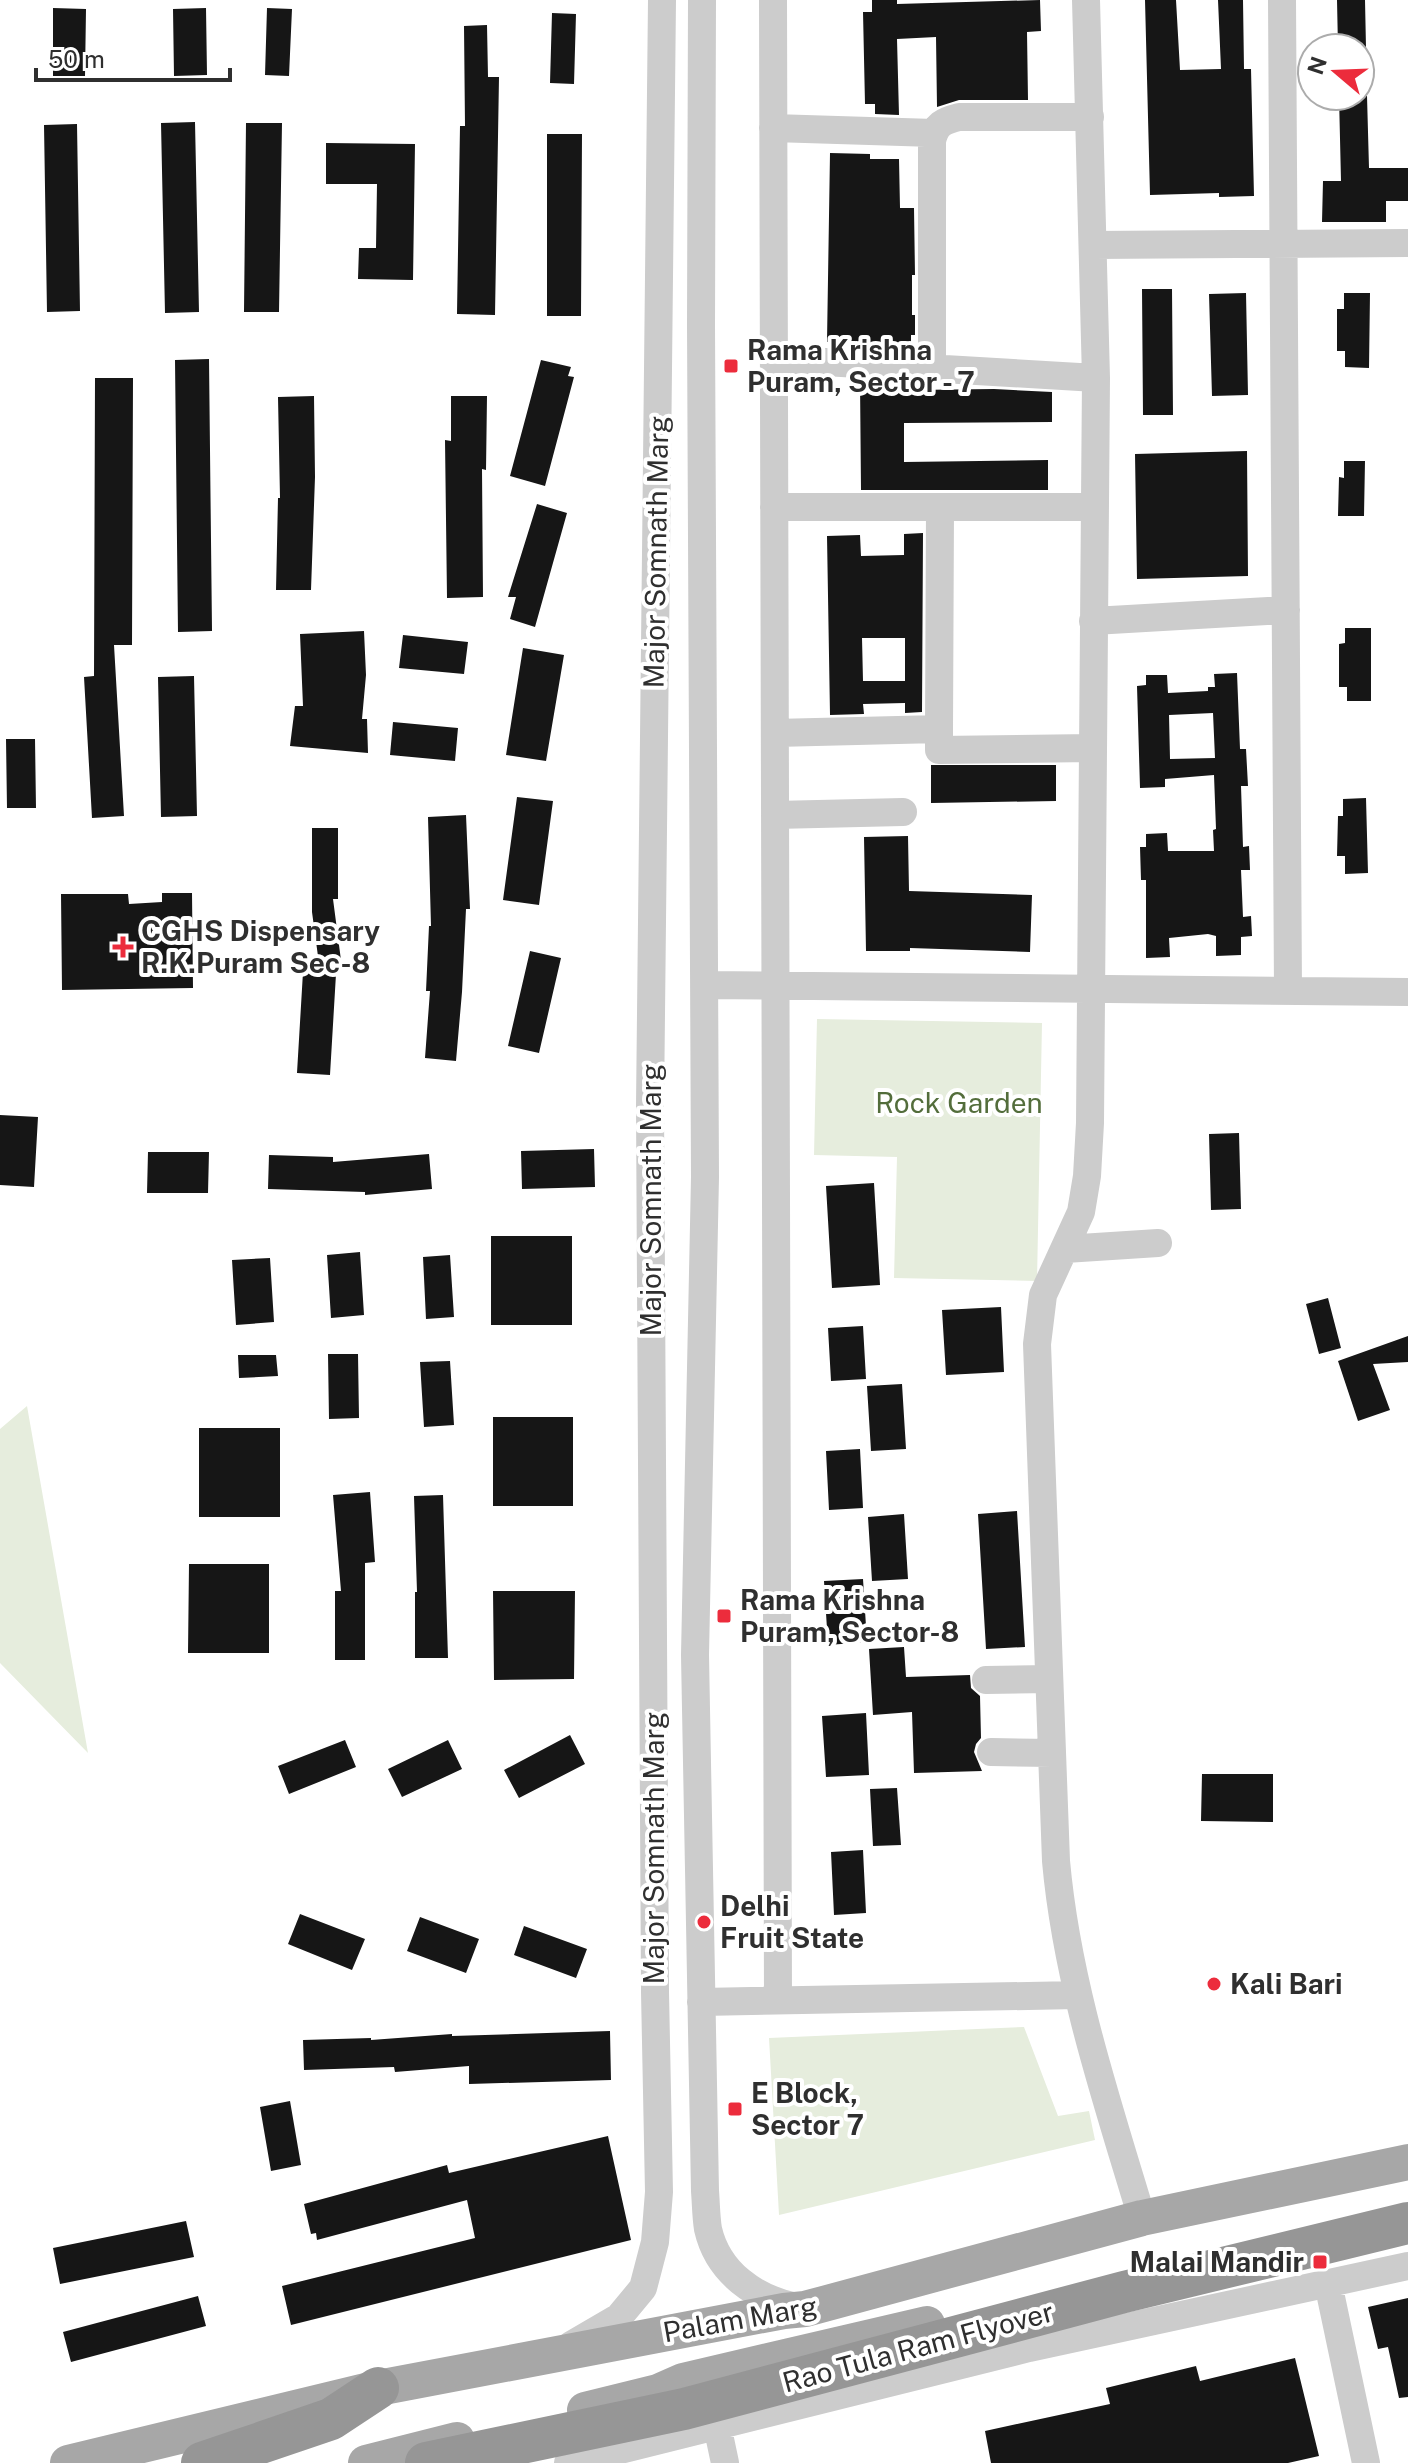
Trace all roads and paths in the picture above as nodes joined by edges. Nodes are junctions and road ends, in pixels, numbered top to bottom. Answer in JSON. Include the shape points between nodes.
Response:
{"nodes":[{"id":1,"x":662,"y":0,"type":"edge"},
{"id":2,"x":702,"y":0,"type":"edge"},
{"id":3,"x":773,"y":0,"type":"edge"},
{"id":4,"x":1086,"y":0,"type":"edge"},
{"id":5,"x":1282,"y":0,"type":"edge"},
{"id":6,"x":1090,"y":117,"type":"junction"},
{"id":7,"x":773,"y":128,"type":"junction"},
{"id":8,"x":934,"y":133,"type":"junction"},
{"id":9,"x":1408,"y":243,"type":"edge"},
{"id":10,"x":1284,"y":244,"type":"junction"},
{"id":11,"x":1094,"y":245,"type":"junction"},
{"id":12,"x":774,"y":359,"type":"junction"},
{"id":13,"x":932,"y":368,"type":"junction"},
{"id":14,"x":1096,"y":378,"type":"junction"},
{"id":15,"x":774,"y":507,"type":"junction"},
{"id":16,"x":1093,"y":507,"type":"junction"},
{"id":17,"x":940,"y":509,"type":"junction"},
{"id":18,"x":1286,"y":610,"type":"junction"},
{"id":19,"x":1093,"y":621,"type":"junction"},
{"id":20,"x":939,"y":722,"type":"junction"},
{"id":21,"x":775,"y":733,"type":"junction"},
{"id":22,"x":1092,"y":748,"type":"junction"},
{"id":23,"x":903,"y":812,"type":"dead end"},
{"id":24,"x":775,"y":815,"type":"junction"},
{"id":25,"x":705,"y":985,"type":"junction"},
{"id":26,"x":776,"y":985,"type":"junction"},
{"id":27,"x":1090,"y":989,"type":"junction"},
{"id":28,"x":1288,"y":991,"type":"junction"},
{"id":29,"x":1408,"y":992,"type":"edge"},
{"id":30,"x":1158,"y":1243,"type":"dead end"},
{"id":31,"x":1065,"y":1249,"type":"junction"},
{"id":32,"x":1049,"y":1679,"type":"junction"},
{"id":33,"x":986,"y":1680,"type":"dead end"},
{"id":34,"x":991,"y":1752,"type":"dead end"},
{"id":35,"x":1052,"y":1753,"type":"junction"},
{"id":36,"x":1077,"y":1995,"type":"junction"},
{"id":37,"x":778,"y":2000,"type":"junction"},
{"id":38,"x":701,"y":2002,"type":"junction"},
{"id":39,"x":1408,"y":2162,"type":"edge"},
{"id":40,"x":705,"y":2191,"type":"junction"},
{"id":41,"x":659,"y":2192,"type":"junction"},
{"id":42,"x":1408,"y":2212,"type":"edge"},
{"id":43,"x":1142,"y":2218,"type":"junction"},
{"id":44,"x":1408,"y":2223,"type":"edge"},
{"id":45,"x":1408,"y":2266,"type":"edge"},
{"id":46,"x":1328,"y":2283,"type":"junction"},
{"id":47,"x":805,"y":2309,"type":"junction"},
{"id":48,"x":556,"y":2353,"type":"junction"},
{"id":49,"x":378,"y":2388,"type":"junction"},
{"id":50,"x":717,"y":2425,"type":"junction"},
{"id":51,"x":204,"y":2462,"type":"edge"},
{"id":52,"x":373,"y":2462,"type":"edge"},
{"id":53,"x":68,"y":2463,"type":"edge"},
{"id":54,"x":426,"y":2463,"type":"edge"},
{"id":55,"x":568,"y":2463,"type":"edge"},
{"id":56,"x":725,"y":2463,"type":"edge"},
{"id":57,"x":1366,"y":2463,"type":"edge"}],
"edges":[{"from":1,"to":41,"type":"street","name":"Major Somnath Marg","via":[[650,1106]]},
{"from":2,"to":25,"type":"street","name":"Major Somnath Marg"},
{"from":3,"to":7,"type":"street"},
{"from":4,"to":6,"type":"street"},
{"from":5,"to":10,"type":"street"},
{"from":6,"to":8,"type":"street","via":[[959,117],[943,121]]},
{"from":6,"to":11,"type":"street"},
{"from":7,"to":8,"type":"street"},
{"from":7,"to":12,"type":"street"},
{"from":8,"to":13,"type":"street"},
{"from":9,"to":10,"type":"street"},
{"from":10,"to":11,"type":"street"},
{"from":10,"to":18,"type":"street"},
{"from":11,"to":14,"type":"street"},
{"from":12,"to":13,"type":"street"},
{"from":12,"to":15,"type":"street"},
{"from":13,"to":14,"type":"street"},
{"from":14,"to":16,"type":"street"},
{"from":15,"to":17,"type":"street"},
{"from":15,"to":21,"type":"street"},
{"from":16,"to":17,"type":"street"},
{"from":16,"to":19,"type":"street"},
{"from":17,"to":20,"type":"street"},
{"from":18,"to":19,"type":"street"},
{"from":18,"to":28,"type":"street"},
{"from":19,"to":22,"type":"street"},
{"from":20,"to":21,"type":"street","via":[[939,729]]},
{"from":20,"to":22,"type":"street","via":[[939,750]]},
{"from":21,"to":24,"type":"street"},
{"from":22,"to":27,"type":"street"},
{"from":23,"to":24,"type":"street"},
{"from":24,"to":26,"type":"street"},
{"from":25,"to":26,"type":"street"},
{"from":25,"to":38,"type":"street","name":"Major Somnath Marg","via":[[695,1655]]},
{"from":26,"to":27,"type":"street"},
{"from":26,"to":37,"type":"street"},
{"from":27,"to":28,"type":"street"},
{"from":27,"to":31,"type":"street","via":[[1087,1176],[1081,1212]]},
{"from":28,"to":29,"type":"street"},
{"from":30,"to":31,"type":"street"},
{"from":31,"to":32,"type":"street","via":[[1043,1295],[1038,1321]]},
{"from":32,"to":33,"type":"street"},
{"from":32,"to":35,"type":"street"},
{"from":34,"to":35,"type":"street"},
{"from":35,"to":36,"type":"street","via":[[1060,1909]]},
{"from":36,"to":37,"type":"street"},
{"from":36,"to":43,"type":"street"},
{"from":37,"to":38,"type":"street"},
{"from":38,"to":40,"type":"street","name":"Major Somnath Marg"},
{"from":39,"to":43,"type":"main road","name":"Palam Marg"},
{"from":40,"to":41,"type":"street"},
{"from":40,"to":47,"type":"street","name":"Major Somnath Marg","via":[[708,2229],[720,2260],[743,2285],[772,2302]]},
{"from":41,"to":48,"type":"street","name":"Major Somnath Marg","via":[[655,2242],[643,2288],[619,2317]]},
{"from":42,"to":52,"type":"main road","name":"Palam Marg","via":[[683,2381],[658,2392]]},
{"from":43,"to":47,"type":"main road","name":"Palam Marg"},
{"from":44,"to":54,"type":"highway","name":"Rao Tula Ram Flyover","via":[[684,2409]]},
{"from":45,"to":46,"type":"street"},
{"from":46,"to":50,"type":"street","via":[[1029,2348]]},
{"from":46,"to":57,"type":"street"},
{"from":47,"to":48,"type":"main road","name":"Palam Marg"},
{"from":48,"to":49,"type":"main road","name":"Palam Marg"},
{"from":49,"to":51,"type":"highway","via":[[331,2419]]},
{"from":49,"to":53,"type":"main road","name":"Palam Marg"},
{"from":50,"to":55,"type":"street"},
{"from":50,"to":56,"type":"street"}]}
